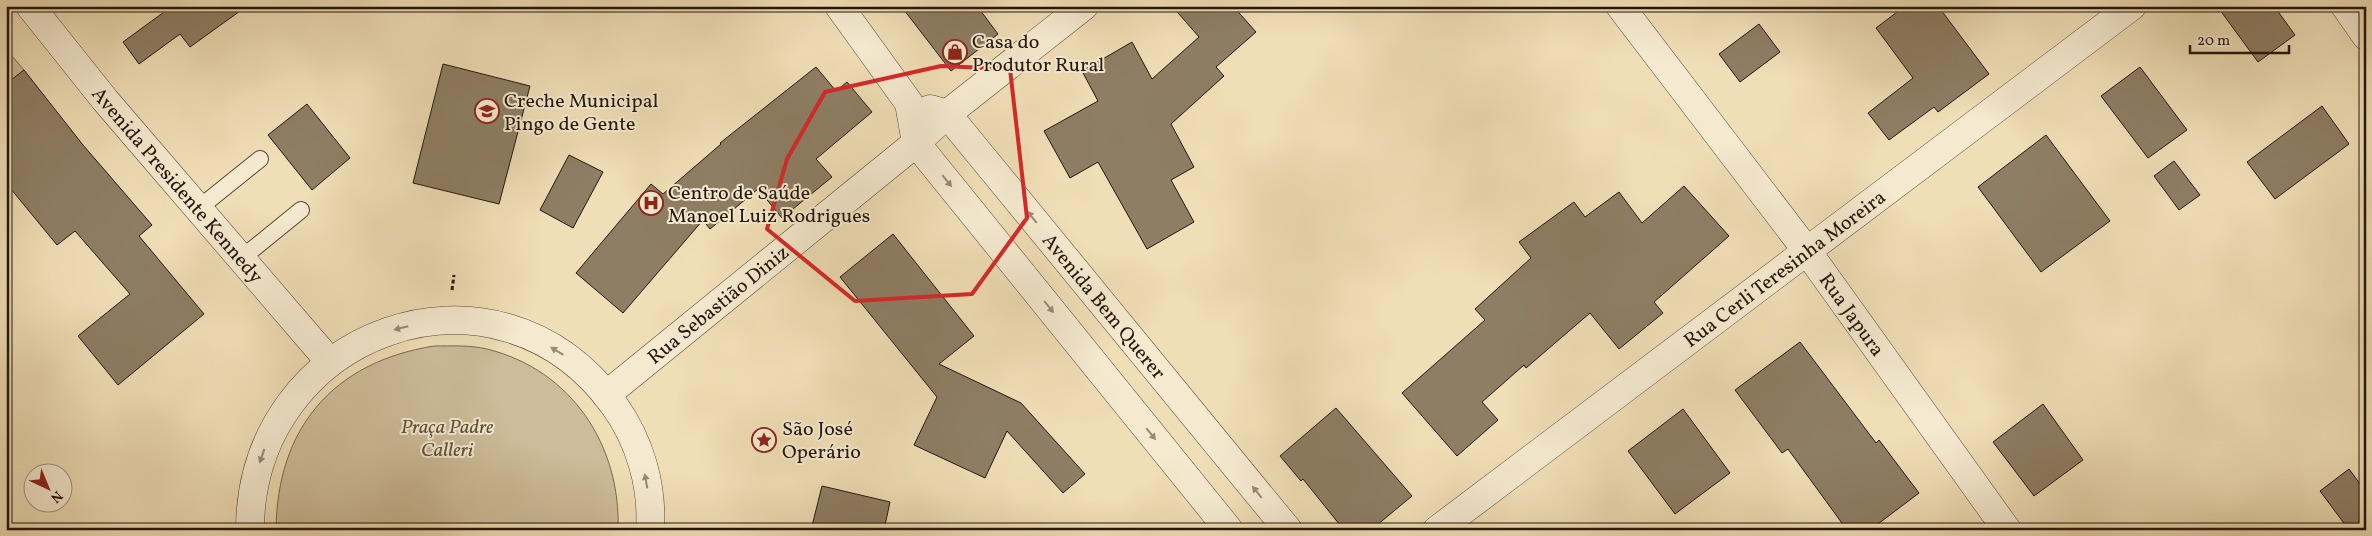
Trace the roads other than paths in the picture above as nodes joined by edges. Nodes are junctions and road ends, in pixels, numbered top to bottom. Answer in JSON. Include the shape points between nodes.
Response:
{"nodes":[{"id":1,"x":30,"y":6,"type":"edge"},
{"id":2,"x":839,"y":6,"type":"edge"},
{"id":3,"x":1084,"y":6,"type":"edge"},
{"id":4,"x":1620,"y":6,"type":"edge"},
{"id":5,"x":2132,"y":6,"type":"edge"},
{"id":6,"x":2345,"y":6,"type":"edge"},
{"id":7,"x":2366,"y":36,"type":"edge"},
{"id":8,"x":909,"y":103,"type":"junction"},
{"id":9,"x":947,"y":114,"type":"junction"},
{"id":10,"x":916,"y":143,"type":"junction"},
{"id":11,"x":260,"y":159,"type":"dead end"},
{"id":12,"x":199,"y":208,"type":"junction"},
{"id":13,"x":301,"y":210,"type":"dead end"},
{"id":14,"x":1807,"y":251,"type":"junction"},
{"id":15,"x":242,"y":258,"type":"junction"},
{"id":16,"x":330,"y":362,"type":"junction"},
{"id":17,"x":606,"y":395,"type":"junction"},
{"id":18,"x":250,"y":530,"type":"edge"},
{"id":19,"x":650,"y":530,"type":"edge"},
{"id":20,"x":1229,"y":530,"type":"edge"},
{"id":21,"x":1288,"y":530,"type":"edge"},
{"id":22,"x":1437,"y":530,"type":"edge"},
{"id":23,"x":2007,"y":530,"type":"edge"}],
"edges":[{"from":1,"to":12,"type":"street","name":"Avenida Presidente Kennedy","via":[[105,100]]},
{"from":2,"to":8,"type":"street"},
{"from":3,"to":9,"type":"street","name":"Rua Sebastião Diniz"},
{"from":4,"to":14,"type":"street","name":"Rua Japura"},
{"from":5,"to":14,"type":"street","name":"Rua Cerli Teresinha Moreira"},
{"from":6,"to":7,"type":"street"},
{"from":8,"to":9,"type":"street"},
{"from":8,"to":10,"type":"street"},
{"from":9,"to":10,"type":"street","name":"Rua Sebastião Diniz"},
{"from":21,"to":9,"type":"street","name":"Avenida Bem Querer","one_way":true},
{"from":10,"to":17,"type":"street","name":"Rua Sebastião Diniz"},
{"from":10,"to":20,"type":"street","one_way":true},
{"from":11,"to":12,"type":"lane"},
{"from":12,"to":15,"type":"street","name":"Avenida Presidente Kennedy"},
{"from":13,"to":15,"type":"lane"},
{"from":14,"to":22,"type":"street","name":"Rua Cerli Teresinha Moreira"},
{"from":14,"to":23,"type":"street","name":"Rua Japura"},
{"from":15,"to":16,"type":"street","name":"Avenida Presidente Kennedy"},
{"from":17,"to":16,"type":"street","one_way":true,"via":[[588,375],[544,343],[519,332],[465,321],[442,321],[394,329],[372,337]]},
{"from":16,"to":18,"type":"street","one_way":true,"via":[[288,404],[268,439],[254,486]]},
{"from":19,"to":17,"type":"street","one_way":true,"via":[[642,463],[628,427]]}]}
